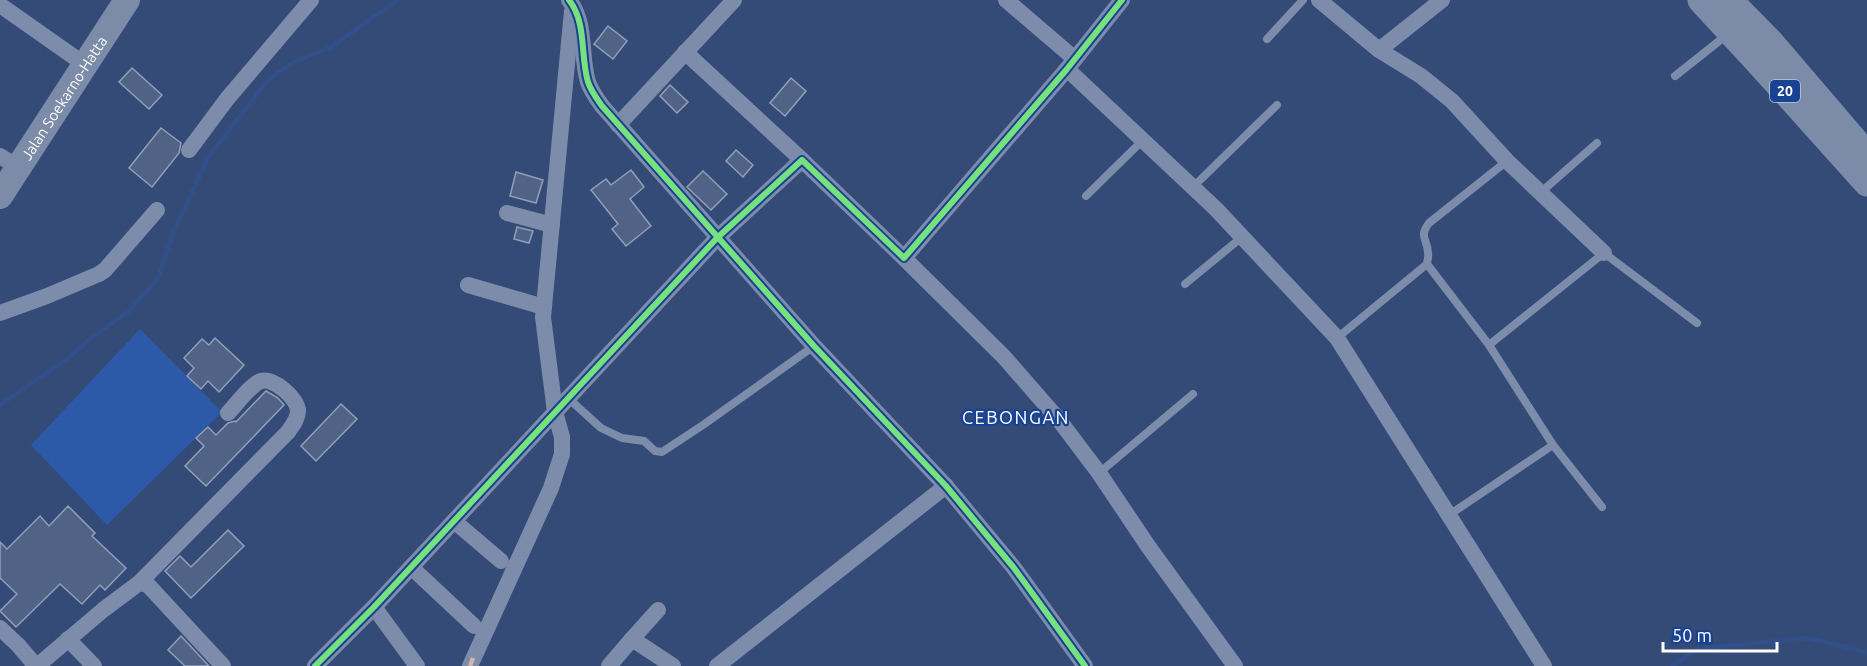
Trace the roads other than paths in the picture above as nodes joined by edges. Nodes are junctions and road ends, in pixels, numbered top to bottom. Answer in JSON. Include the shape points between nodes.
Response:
{"nodes":[{"id":1,"x":311,"y":0,"type":"edge"},
{"id":2,"x":734,"y":0,"type":"edge"},
{"id":3,"x":1006,"y":0,"type":"edge"},
{"id":4,"x":1122,"y":0,"type":"edge"},
{"id":5,"x":1303,"y":0,"type":"edge"},
{"id":6,"x":1319,"y":0,"type":"edge"},
{"id":7,"x":1442,"y":0,"type":"edge"},
{"id":8,"x":1701,"y":0,"type":"edge"},
{"id":9,"x":1729,"y":0,"type":"edge"},
{"id":10,"x":571,"y":2,"type":"edge"},
{"id":11,"x":118,"y":3,"type":"edge"},
{"id":12,"x":0,"y":5,"type":"edge"},
{"id":13,"x":1731,"y":32,"type":"junction"},
{"id":14,"x":1267,"y":39,"type":"dead end"},
{"id":15,"x":1379,"y":50,"type":"junction"},
{"id":16,"x":685,"y":52,"type":"junction"},
{"id":17,"x":84,"y":64,"type":"junction"},
{"id":18,"x":1071,"y":64,"type":"junction"},
{"id":19,"x":1675,"y":76,"type":"dead end"},
{"id":20,"x":1277,"y":105,"type":"dead end"},
{"id":21,"x":618,"y":125,"type":"junction"},
{"id":22,"x":1143,"y":140,"type":"junction"},
{"id":23,"x":1597,"y":143,"type":"dead end"},
{"id":24,"x":189,"y":150,"type":"dead end"},
{"id":25,"x":1867,"y":155,"type":"edge"},
{"id":26,"x":802,"y":160,"type":"junction"},
{"id":27,"x":9,"y":161,"type":"edge"},
{"id":28,"x":1507,"y":161,"type":"junction"},
{"id":29,"x":1867,"y":183,"type":"edge"},
{"id":30,"x":1193,"y":187,"type":"junction"},
{"id":31,"x":1540,"y":193,"type":"junction"},
{"id":32,"x":0,"y":196,"type":"edge"},
{"id":33,"x":1086,"y":196,"type":"dead end"},
{"id":34,"x":157,"y":210,"type":"dead end"},
{"id":35,"x":507,"y":213,"type":"dead end"},
{"id":36,"x":552,"y":225,"type":"junction"},
{"id":37,"x":1242,"y":237,"type":"junction"},
{"id":38,"x":717,"y":238,"type":"junction"},
{"id":39,"x":1604,"y":254,"type":"junction"},
{"id":40,"x":904,"y":258,"type":"junction"},
{"id":41,"x":1427,"y":264,"type":"junction"},
{"id":42,"x":1185,"y":284,"type":"dead end"},
{"id":43,"x":468,"y":285,"type":"dead end"},
{"id":44,"x":543,"y":308,"type":"junction"},
{"id":45,"x":0,"y":313,"type":"edge"},
{"id":46,"x":1697,"y":323,"type":"dead end"},
{"id":47,"x":1337,"y":338,"type":"junction"},
{"id":48,"x":1489,"y":345,"type":"junction"},
{"id":49,"x":814,"y":346,"type":"junction"},
{"id":50,"x":1193,"y":394,"type":"dead end"},
{"id":51,"x":568,"y":398,"type":"junction"},
{"id":52,"x":555,"y":412,"type":"junction"},
{"id":53,"x":228,"y":413,"type":"dead end"},
{"id":54,"x":1553,"y":445,"type":"junction"},
{"id":55,"x":1099,"y":473,"type":"junction"},
{"id":56,"x":946,"y":486,"type":"junction"},
{"id":57,"x":1602,"y":507,"type":"dead end"},
{"id":58,"x":1449,"y":515,"type":"junction"},
{"id":59,"x":454,"y":521,"type":"junction"},
{"id":60,"x":501,"y":561,"type":"dead end"},
{"id":61,"x":411,"y":567,"type":"junction"},
{"id":62,"x":139,"y":583,"type":"junction"},
{"id":63,"x":374,"y":607,"type":"junction"},
{"id":64,"x":658,"y":610,"type":"dead end"},
{"id":65,"x":474,"y":626,"type":"dead end"},
{"id":66,"x":0,"y":628,"type":"edge"},
{"id":67,"x":68,"y":639,"type":"junction"},
{"id":68,"x":632,"y":639,"type":"junction"},
{"id":69,"x":37,"y":666,"type":"edge"},
{"id":70,"x":94,"y":666,"type":"edge"},
{"id":71,"x":224,"y":666,"type":"edge"},
{"id":72,"x":315,"y":666,"type":"edge"},
{"id":73,"x":417,"y":666,"type":"edge"},
{"id":74,"x":470,"y":666,"type":"edge"},
{"id":75,"x":609,"y":666,"type":"edge"},
{"id":76,"x":673,"y":666,"type":"edge"},
{"id":77,"x":717,"y":666,"type":"edge"},
{"id":78,"x":1085,"y":666,"type":"edge"},
{"id":79,"x":1235,"y":666,"type":"edge"},
{"id":80,"x":1544,"y":666,"type":"edge"}],
"edges":[{"from":1,"to":24,"type":"street","via":[[242,80]]},
{"from":2,"to":16,"type":"street"},
{"from":3,"to":18,"type":"street"},
{"from":4,"to":18,"type":"street"},
{"from":5,"to":14,"type":"lane"},
{"from":6,"to":15,"type":"street"},
{"from":7,"to":15,"type":"street"},
{"from":8,"to":13,"type":"highway","number":"20"},
{"from":9,"to":25,"type":"highway","number":"20"},
{"from":10,"to":21,"type":"street","via":[[582,34],[589,84]]},
{"from":10,"to":36,"type":"street"},
{"from":11,"to":17,"type":"main road","name":"Jalan Soekarno-Hatta"},
{"from":12,"to":17,"type":"street"},
{"from":13,"to":19,"type":"lane"},
{"from":13,"to":29,"type":"highway","number":"20"},
{"from":15,"to":28,"type":"street","via":[[1452,101]]},
{"from":16,"to":21,"type":"street"},
{"from":16,"to":26,"type":"street"},
{"from":17,"to":27,"type":"main road","name":"Jalan Soekarno-Hatta"},
{"from":18,"to":22,"type":"street"},
{"from":18,"to":40,"type":"street"},
{"from":20,"to":30,"type":"lane"},
{"from":21,"to":38,"type":"street"},
{"from":22,"to":30,"type":"street"},
{"from":22,"to":33,"type":"lane"},
{"from":23,"to":31,"type":"lane"},
{"from":26,"to":38,"type":"street"},
{"from":26,"to":40,"type":"street"},
{"from":27,"to":32,"type":"main road","name":"Jalan Soekarno-Hatta"},
{"from":28,"to":31,"type":"street"},
{"from":28,"to":41,"type":"lane","via":[[1429,223],[1423,231],[1429,252]]},
{"from":30,"to":37,"type":"street"},
{"from":31,"to":39,"type":"street"},
{"from":34,"to":45,"type":"street","via":[[105,270]]},
{"from":35,"to":36,"type":"street"},
{"from":36,"to":44,"type":"street"},
{"from":37,"to":42,"type":"lane"},
{"from":37,"to":47,"type":"street"},
{"from":38,"to":49,"type":"street"},
{"from":38,"to":51,"type":"street"},
{"from":39,"to":46,"type":"lane"},
{"from":39,"to":48,"type":"lane"},
{"from":40,"to":55,"type":"street","via":[[1004,357]]},
{"from":41,"to":47,"type":"lane"},
{"from":41,"to":48,"type":"lane"},
{"from":43,"to":44,"type":"street"},
{"from":44,"to":52,"type":"street"},
{"from":47,"to":58,"type":"street"},
{"from":48,"to":54,"type":"lane"},
{"from":49,"to":51,"type":"lane","via":[[662,452],[644,441],[622,438],[601,428]]},
{"from":49,"to":56,"type":"street"},
{"from":50,"to":55,"type":"lane"},
{"from":51,"to":52,"type":"street"},
{"from":52,"to":59,"type":"street"},
{"from":52,"to":74,"type":"street","via":[[562,454],[551,488]]},
{"from":53,"to":62,"type":"street","via":[[264,380],[285,390],[298,407],[288,432]]},
{"from":54,"to":57,"type":"lane"},
{"from":54,"to":58,"type":"lane"},
{"from":55,"to":79,"type":"street"},
{"from":56,"to":77,"type":"street"},
{"from":56,"to":78,"type":"street","via":[[1014,568]]},
{"from":58,"to":80,"type":"street"},
{"from":59,"to":60,"type":"street"},
{"from":59,"to":61,"type":"street"},
{"from":61,"to":63,"type":"street"},
{"from":61,"to":65,"type":"street"},
{"from":62,"to":67,"type":"street"},
{"from":62,"to":71,"type":"street","via":[[148,585]]},
{"from":63,"to":72,"type":"street"},
{"from":63,"to":73,"type":"street"},
{"from":64,"to":68,"type":"street"},
{"from":66,"to":69,"type":"street"},
{"from":67,"to":69,"type":"street"},
{"from":67,"to":70,"type":"street"},
{"from":68,"to":75,"type":"street"},
{"from":68,"to":76,"type":"street"}]}
